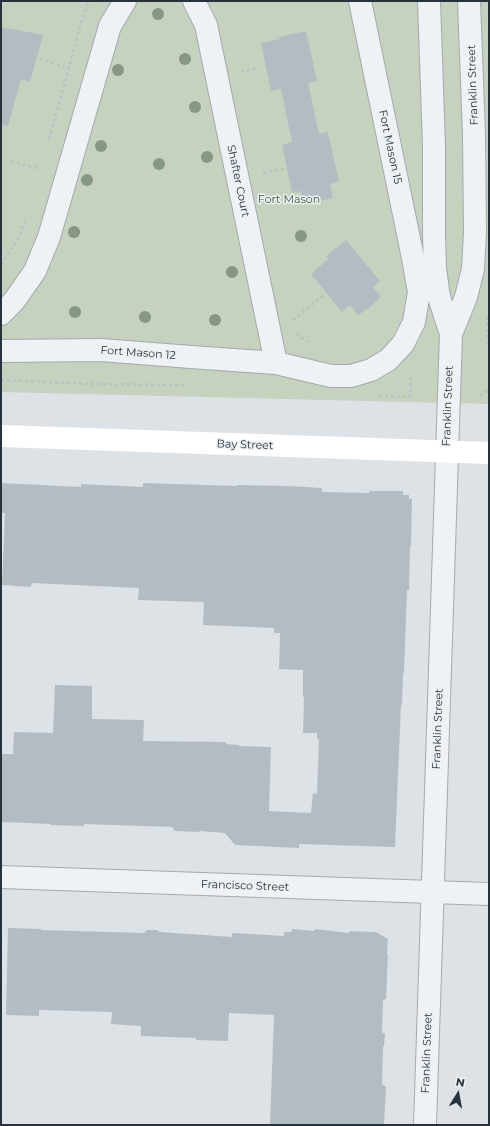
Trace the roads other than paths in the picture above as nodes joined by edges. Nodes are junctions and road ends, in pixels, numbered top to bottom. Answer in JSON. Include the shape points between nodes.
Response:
{"nodes":[{"id":1,"x":125,"y":1,"type":"edge"},
{"id":2,"x":194,"y":1,"type":"edge"},
{"id":3,"x":360,"y":1,"type":"edge"},
{"id":4,"x":429,"y":1,"type":"edge"},
{"id":5,"x":469,"y":1,"type":"edge"},
{"id":6,"x":1,"y":314,"type":"edge"},
{"id":7,"x":451,"y":334,"type":"junction"},
{"id":8,"x":1,"y":351,"type":"edge"},
{"id":9,"x":276,"y":363,"type":"junction"},
{"id":10,"x":1,"y":436,"type":"edge"},
{"id":11,"x":447,"y":451,"type":"junction"},
{"id":12,"x":489,"y":453,"type":"edge"},
{"id":13,"x":1,"y":877,"type":"edge"},
{"id":14,"x":432,"y":892,"type":"junction"},
{"id":15,"x":489,"y":894,"type":"edge"},
{"id":16,"x":425,"y":1125,"type":"edge"}],
"edges":[{"from":1,"to":6,"type":"street","via":[[110,26],[49,237],[34,271],[14,301]]},
{"from":2,"to":9,"type":"street","name":"Shafter Court","via":[[206,25]]},
{"from":3,"to":9,"type":"street","name":"Fort Mason 15","via":[[419,292],[414,322],[403,344],[388,360],[371,370],[351,376],[331,376]]},
{"from":4,"to":7,"type":"street","name":"Franklin Street","via":[[435,269],[439,297]]},
{"from":5,"to":7,"type":"street","name":"Franklin Street","via":[[474,135],[473,270],[466,297]]},
{"from":7,"to":11,"type":"street","name":"Franklin Street"},
{"from":8,"to":9,"type":"street","name":"Fort Mason 12","via":[[101,350]]},
{"from":10,"to":11,"type":"main road","name":"Bay Street"},
{"from":11,"to":12,"type":"main road","name":"Bay Street"},
{"from":11,"to":14,"type":"street","name":"Franklin Street"},
{"from":13,"to":14,"type":"street","name":"Francisco Street"},
{"from":14,"to":15,"type":"street","name":"Francisco Street"},
{"from":14,"to":16,"type":"street","name":"Franklin Street"}]}
